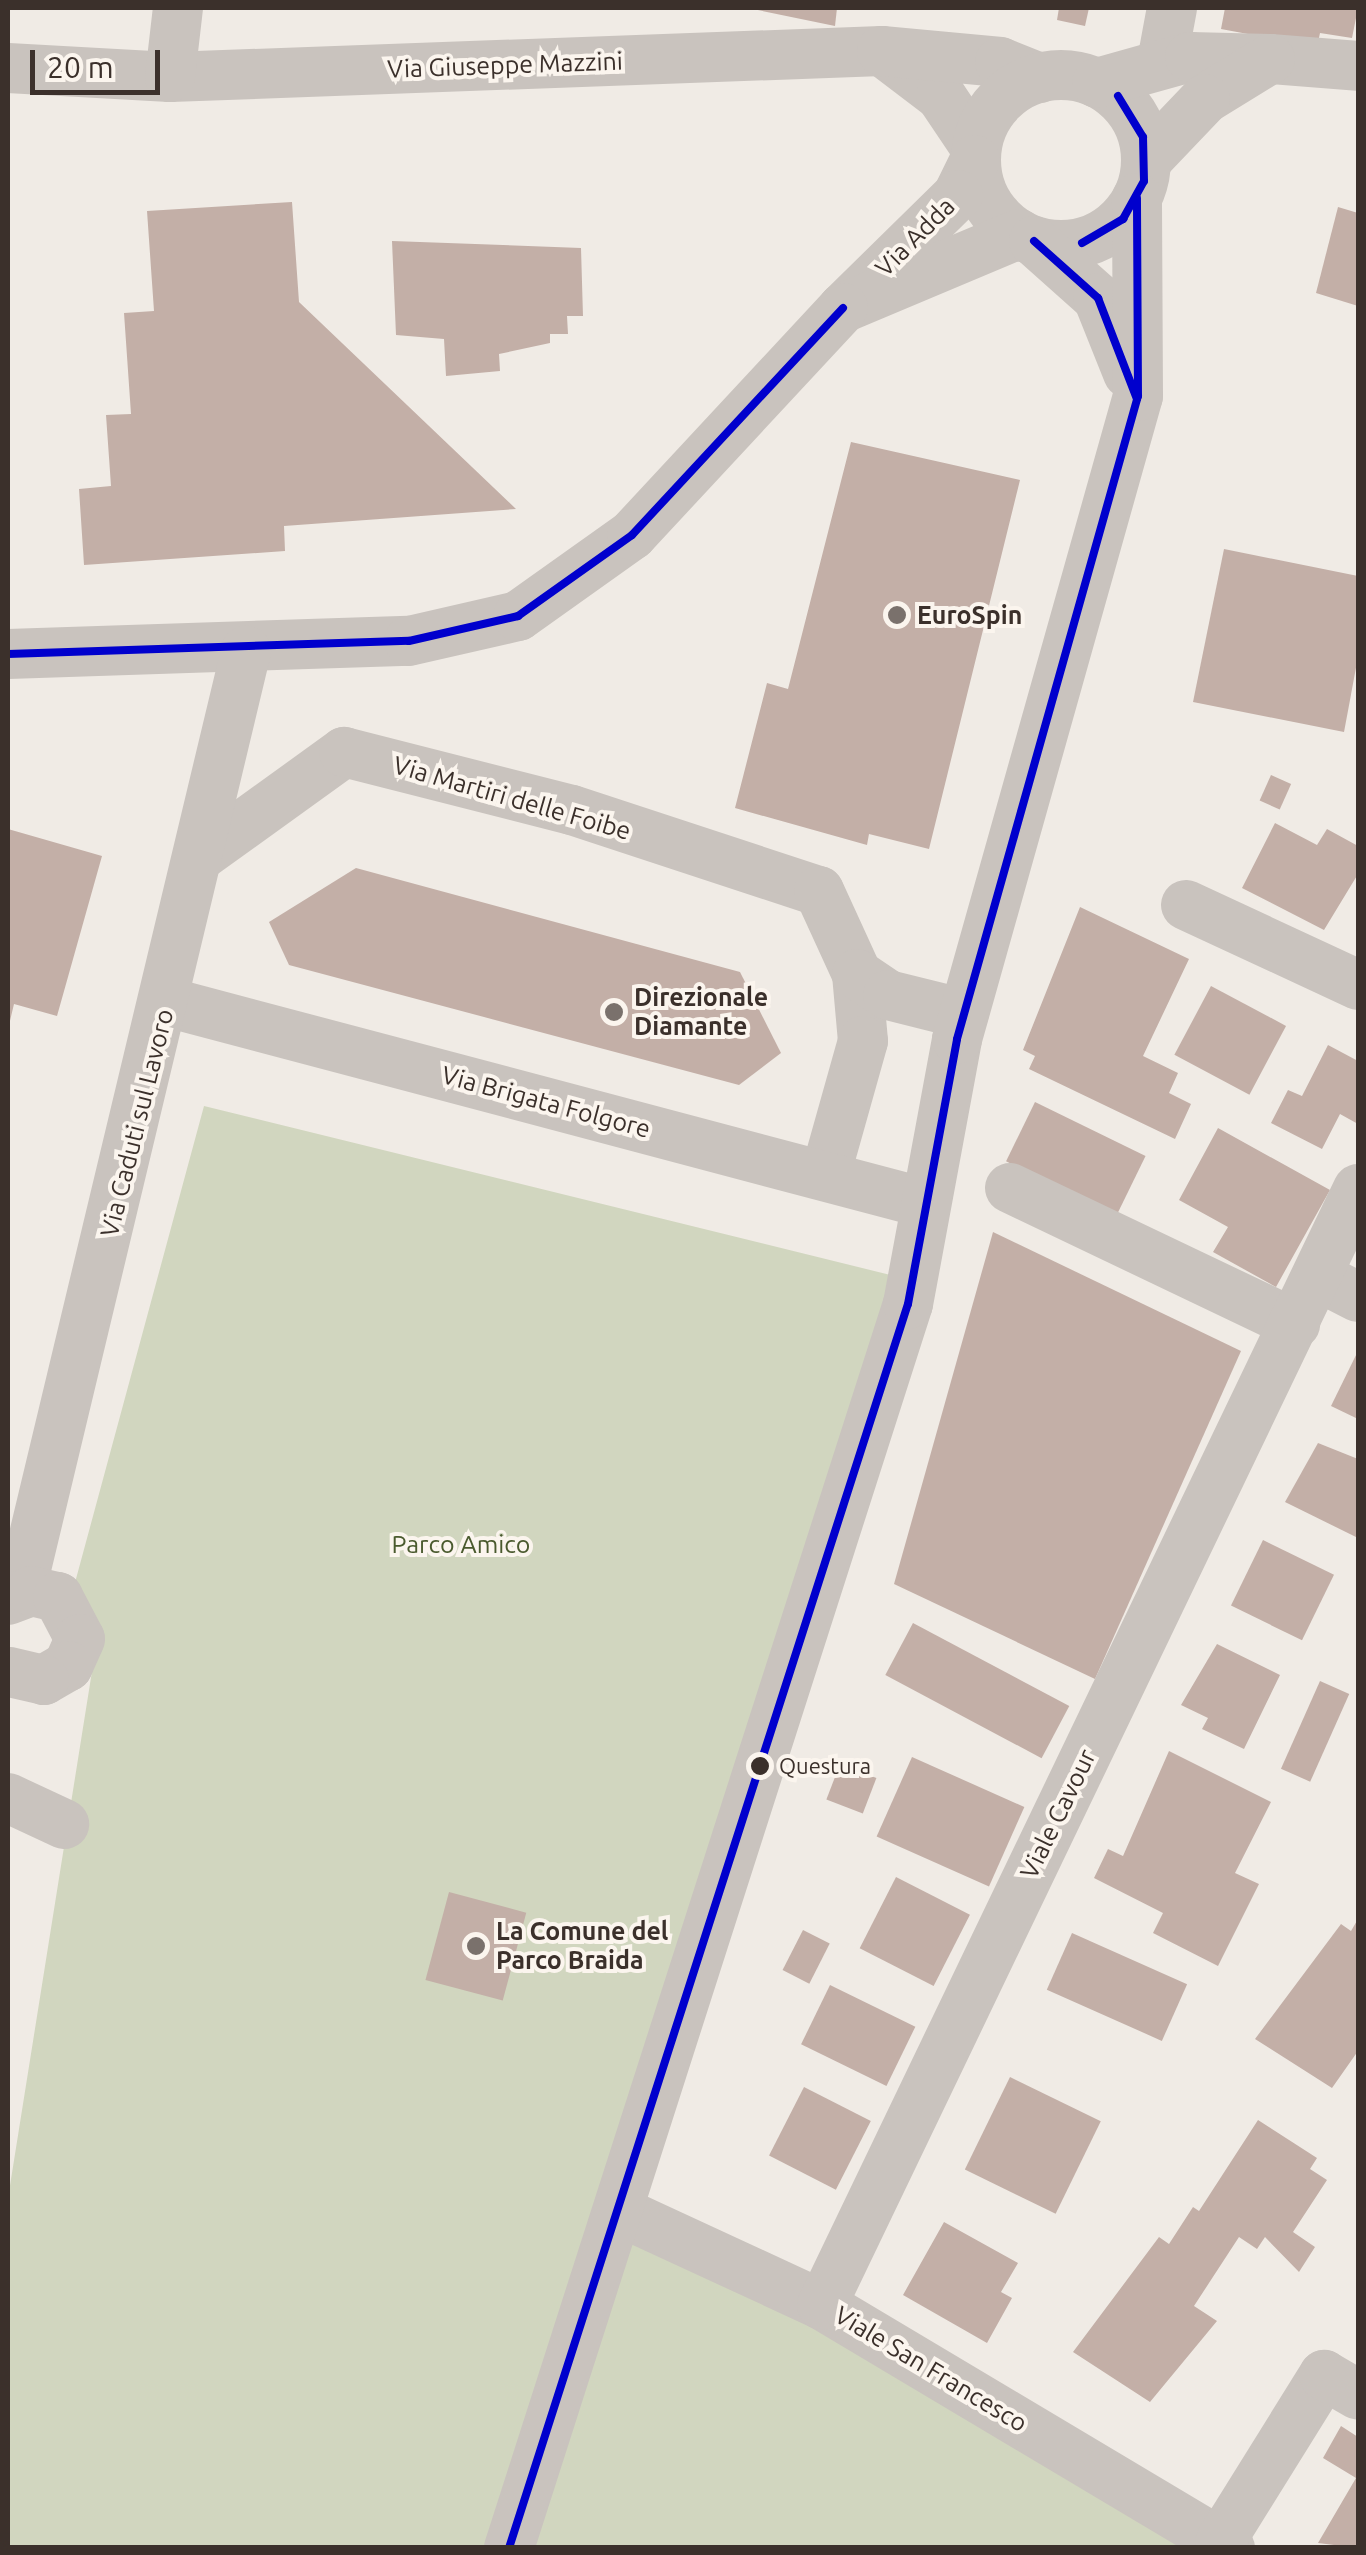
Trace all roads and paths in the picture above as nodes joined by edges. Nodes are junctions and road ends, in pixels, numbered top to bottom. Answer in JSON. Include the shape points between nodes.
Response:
{"nodes":[{"id":1,"x":178,"y":8,"type":"edge"},
{"id":2,"x":1172,"y":8,"type":"edge"},
{"id":3,"x":882,"y":50,"type":"junction"},
{"id":4,"x":1270,"y":58,"type":"junction"},
{"id":5,"x":1162,"y":62,"type":"junction"},
{"id":6,"x":1358,"y":66,"type":"edge"},
{"id":7,"x":8,"y":68,"type":"edge"},
{"id":8,"x":170,"y":77,"type":"junction"},
{"id":9,"x":1040,"y":78,"type":"junction"},
{"id":10,"x":1097,"y":83,"type":"junction"},
{"id":11,"x":976,"y":154,"type":"junction"},
{"id":12,"x":1142,"y":180,"type":"junction"},
{"id":13,"x":1026,"y":238,"type":"junction"},
{"id":14,"x":844,"y":308,"type":"junction"},
{"id":15,"x":1138,"y":396,"type":"junction"},
{"id":16,"x":246,"y":651,"type":"junction"},
{"id":17,"x":8,"y":654,"type":"edge"},
{"id":18,"x":200,"y":856,"type":"junction"},
{"id":19,"x":1186,"y":905,"type":"dead end"},
{"id":20,"x":856,"y":974,"type":"junction"},
{"id":21,"x":1358,"y":985,"type":"edge"},
{"id":22,"x":167,"y":1002,"type":"junction"},
{"id":23,"x":964,"y":1014,"type":"junction"},
{"id":24,"x":825,"y":1176,"type":"junction"},
{"id":25,"x":1010,"y":1188,"type":"dead end"},
{"id":26,"x":1358,"y":1189,"type":"edge"},
{"id":27,"x":924,"y":1203,"type":"junction"},
{"id":28,"x":1338,"y":1287,"type":"edge"},
{"id":29,"x":1295,"y":1324,"type":"junction"},
{"id":30,"x":14,"y":1597,"type":"edge"},
{"id":31,"x":8,"y":1672,"type":"edge"},
{"id":32,"x":8,"y":1798,"type":"edge"},
{"id":33,"x":64,"y":1824,"type":"dead end"},
{"id":34,"x":621,"y":2212,"type":"junction"},
{"id":35,"x":822,"y":2304,"type":"junction"},
{"id":36,"x":1358,"y":2395,"type":"edge"},
{"id":37,"x":1225,"y":2545,"type":"edge"},
{"id":38,"x":509,"y":2548,"type":"edge"}],
"edges":[{"from":1,"to":8,"type":"street"},
{"from":2,"to":5,"type":"street"},
{"from":3,"to":8,"type":"street","name":"Via Giuseppe Mazzini"},
{"from":3,"to":9,"type":"street","name":"Via Giuseppe Mazzini","via":[[1000,62]]},
{"from":3,"to":11,"type":"street","via":[[941,96]]},
{"from":4,"to":5,"type":"street","name":"Via Giuseppe Mazzini"},
{"from":4,"to":6,"type":"street","name":"Via Giuseppe Mazzini"},
{"from":4,"to":12,"type":"street","via":[[1205,98]]},
{"from":5,"to":10,"type":"street","name":"Via Giuseppe Mazzini"},
{"from":7,"to":8,"type":"street","name":"Via Giuseppe Mazzini"},
{"from":9,"to":10,"type":"street","name":"Via Giuseppe Mazzini"},
{"from":9,"to":11,"type":"street","via":[[1004,96]]},
{"from":10,"to":12,"type":"street","via":[[1133,114]]},
{"from":11,"to":13,"type":"street","via":[[987,203]]},
{"from":11,"to":14,"type":"street","name":"Via Adda","via":[[958,195]]},
{"from":12,"to":13,"type":"street","via":[[1093,238]]},
{"from":12,"to":15,"type":"street"},
{"from":13,"to":14,"type":"street","name":"Via Adda"},
{"from":13,"to":15,"type":"street","via":[[1098,298]]},
{"from":14,"to":16,"type":"street","name":"Via Adda","via":[[632,535],[518,616],[409,641]]},
{"from":15,"to":23,"type":"street"},
{"from":16,"to":17,"type":"street","name":"Via Adda"},
{"from":16,"to":18,"type":"street","name":"Via Caduti sul Lavoro"},
{"from":18,"to":20,"type":"street","name":"Via Martiri delle Foibe","via":[[344,752],[572,810],[819,891]]},
{"from":18,"to":22,"type":"street","name":"Via Caduti sul Lavoro"},
{"from":19,"to":21,"type":"street"},
{"from":20,"to":23,"type":"street","via":[[888,995]]},
{"from":20,"to":24,"type":"street","name":"Via Martiri delle Foibe","via":[[863,1041]]},
{"from":22,"to":24,"type":"street","name":"Via Brigata Folgore"},
{"from":22,"to":30,"type":"street","name":"Via Caduti sul Lavoro"},
{"from":23,"to":27,"type":"street"},
{"from":24,"to":27,"type":"street","name":"Via Brigata Folgore"},
{"from":25,"to":29,"type":"street"},
{"from":26,"to":28,"type":"street","name":"Viale Cavour"},
{"from":27,"to":34,"type":"street","via":[[908,1304]]},
{"from":28,"to":29,"type":"street","name":"Viale Cavour"},
{"from":29,"to":35,"type":"street","name":"Viale Cavour"},
{"from":30,"to":31,"type":"street","name":"Via Caduti sul Lavoro","via":[[58,1598],[80,1639],[68,1666],[44,1680]]},
{"from":32,"to":33,"type":"street"},
{"from":34,"to":35,"type":"street","name":"Viale San Francesco"},
{"from":34,"to":38,"type":"street"},
{"from":35,"to":37,"type":"street","name":"Viale San Francesco"},
{"from":36,"to":37,"type":"street","via":[[1324,2376]]}]}
